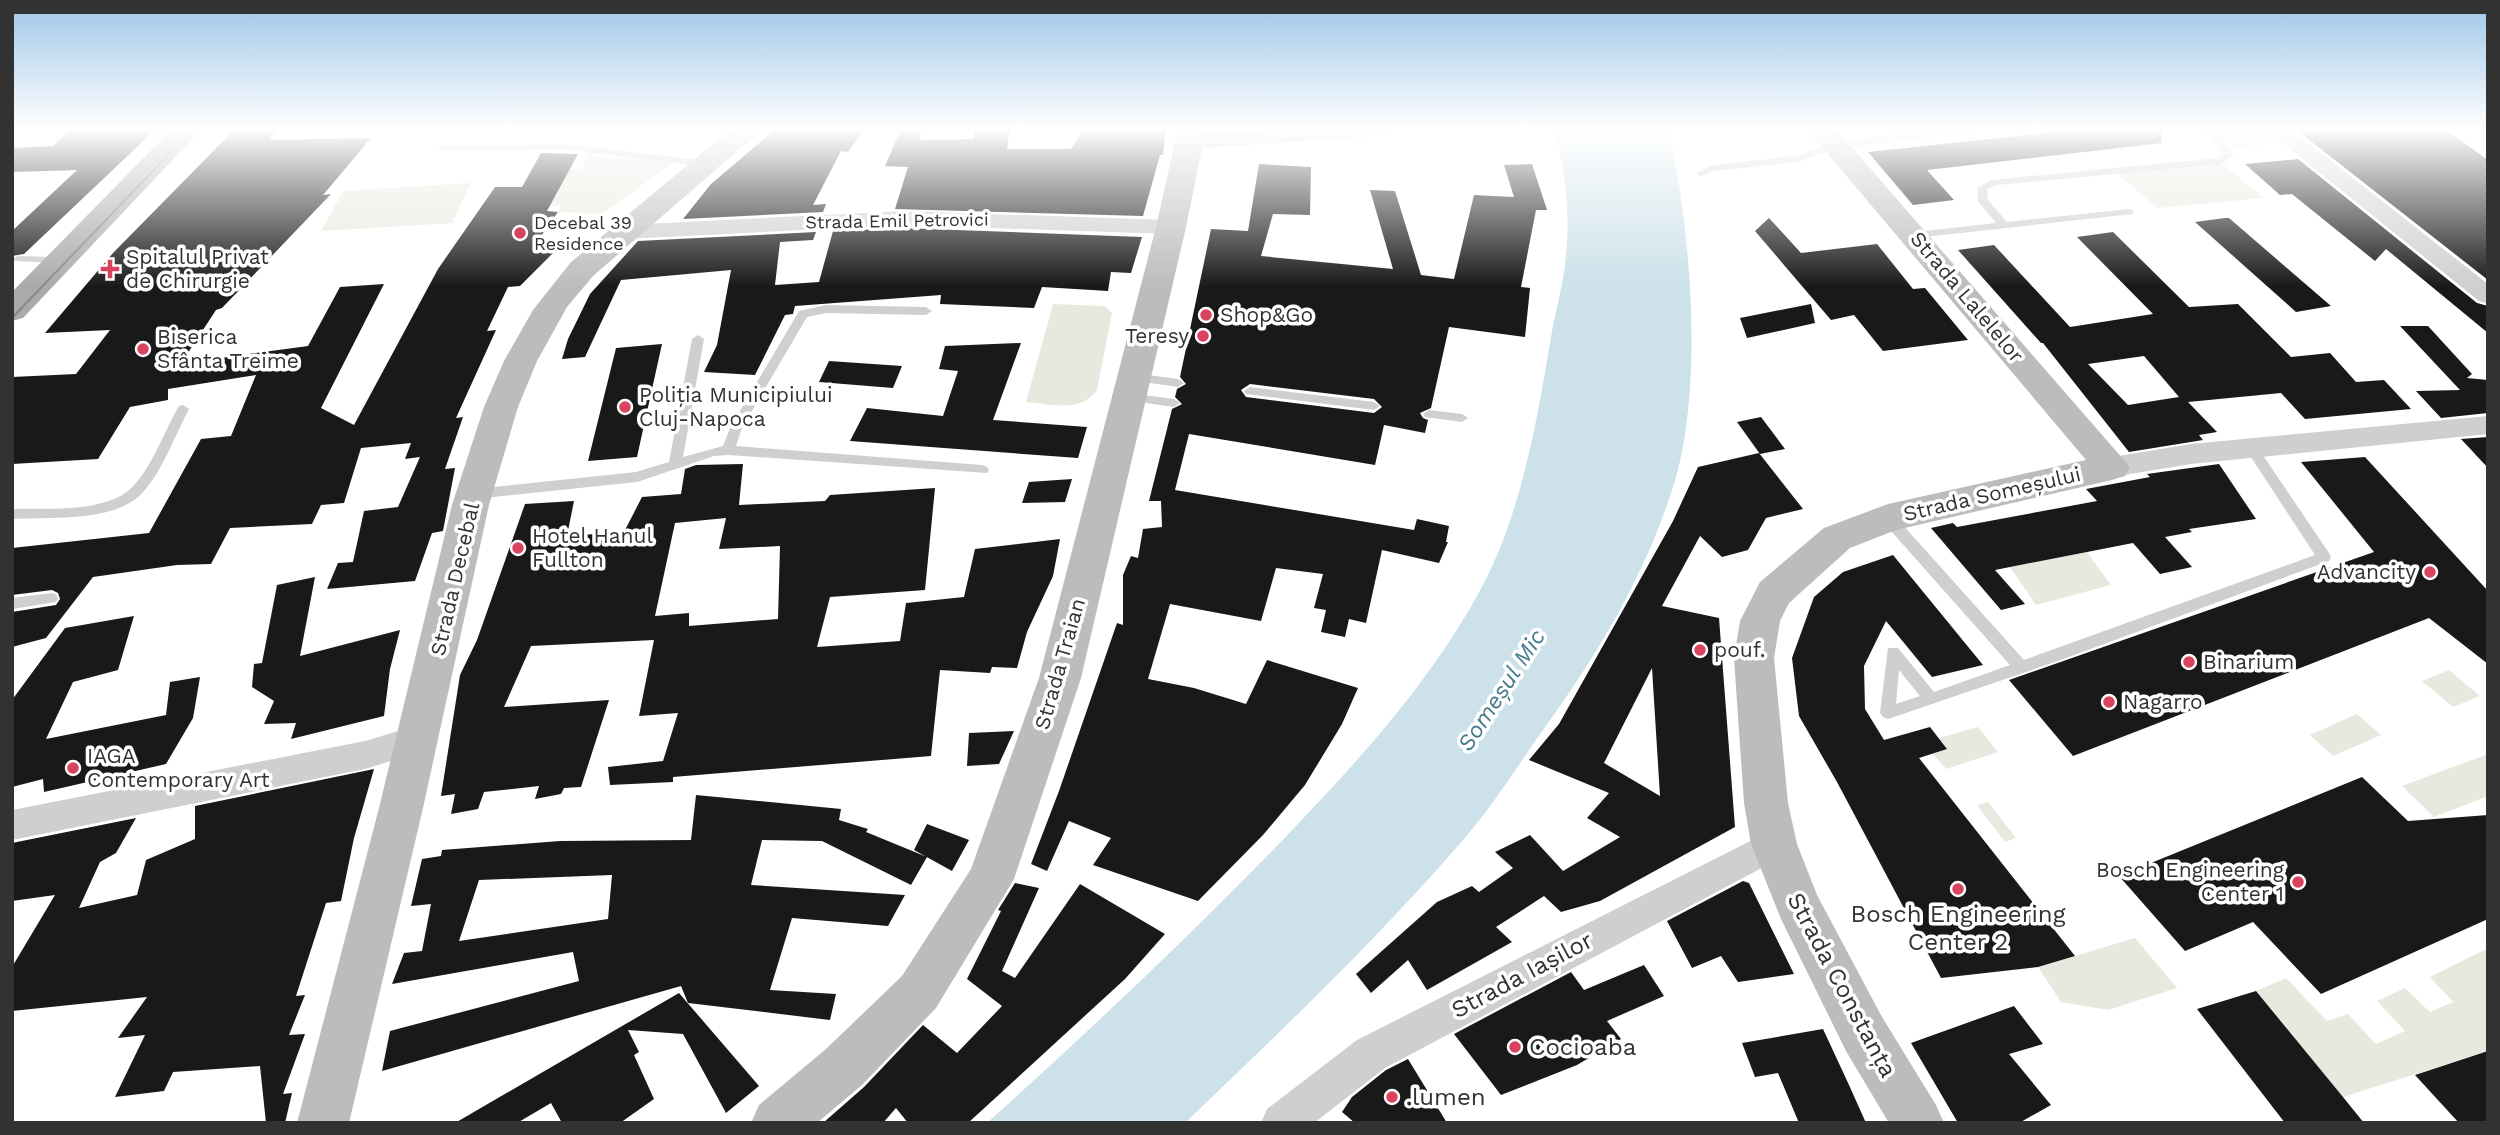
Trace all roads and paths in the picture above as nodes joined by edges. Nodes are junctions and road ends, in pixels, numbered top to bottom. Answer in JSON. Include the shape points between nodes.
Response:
{"nodes":[{"id":1,"x":137,"y":181,"type":"edge"},
{"id":2,"x":686,"y":181,"type":"edge"},
{"id":3,"x":1181,"y":181,"type":"edge"},
{"id":4,"x":1867,"y":181,"type":"edge"},
{"id":5,"x":2007,"y":181,"type":"edge"},
{"id":6,"x":2342,"y":181,"type":"edge"},
{"id":7,"x":2129,"y":212,"type":"dead end"},
{"id":8,"x":2005,"y":226,"type":"junction"},
{"id":9,"x":1171,"y":227,"type":"junction"},
{"id":10,"x":624,"y":232,"type":"junction"},
{"id":11,"x":1915,"y":235,"type":"junction"},
{"id":12,"x":18,"y":259,"type":"dead end"},
{"id":13,"x":60,"y":260,"type":"junction"},
{"id":14,"x":2488,"y":296,"type":"edge"},
{"id":15,"x":12,"y":311,"type":"edge"},
{"id":16,"x":926,"y":311,"type":"dead end"},
{"id":17,"x":698,"y":339,"type":"dead end"},
{"id":18,"x":1178,"y":383,"type":"dead end"},
{"id":19,"x":1131,"y":387,"type":"junction"},
{"id":20,"x":1251,"y":391,"type":"dead end"},
{"id":21,"x":1174,"y":403,"type":"dead end"},
{"id":22,"x":1374,"y":406,"type":"dead end"},
{"id":23,"x":183,"y":408,"type":"dead end"},
{"id":24,"x":1429,"y":414,"type":"dead end"},
{"id":25,"x":1462,"y":418,"type":"dead end"},
{"id":26,"x":2488,"y":425,"type":"edge"},
{"id":27,"x":2251,"y":448,"type":"junction"},
{"id":28,"x":728,"y":450,"type":"junction"},
{"id":29,"x":675,"y":466,"type":"junction"},
{"id":30,"x":2112,"y":467,"type":"junction"},
{"id":31,"x":982,"y":470,"type":"dead end"},
{"id":32,"x":474,"y":494,"type":"junction"},
{"id":33,"x":12,"y":514,"type":"edge"},
{"id":34,"x":1888,"y":518,"type":"junction"},
{"id":35,"x":51,"y":598,"type":"dead end"},
{"id":36,"x":12,"y":604,"type":"edge"},
{"id":37,"x":2021,"y":667,"type":"junction"},
{"id":38,"x":1931,"y":699,"type":"dead end"},
{"id":39,"x":418,"y":739,"type":"junction"},
{"id":40,"x":12,"y":825,"type":"edge"},
{"id":41,"x":1774,"y":844,"type":"junction"},
{"id":42,"x":323,"y":1123,"type":"edge"},
{"id":43,"x":777,"y":1123,"type":"edge"},
{"id":44,"x":1281,"y":1123,"type":"edge"},
{"id":45,"x":1918,"y":1123,"type":"edge"}],
"edges":[{"from":1,"to":13,"type":"main road"},
{"from":2,"to":10,"type":"street","name":"Strada Decebal"},
{"from":3,"to":9,"type":"street","name":"Strada Traian"},
{"from":4,"to":11,"type":"street","name":"Strada Lalelelor"},
{"from":5,"to":8,"type":"lane","via":[[1982,188],[1983,201]]},
{"from":6,"to":14,"type":"street"},
{"from":7,"to":8,"type":"lane"},
{"from":8,"to":11,"type":"lane"},
{"from":9,"to":10,"type":"street","name":"Strada Emil Petrovici","via":[[902,218]]},
{"from":9,"to":19,"type":"street","name":"Strada Traian"},
{"from":10,"to":32,"type":"street","name":"Strada Decebal","via":[[573,278],[545,315],[490,439]]},
{"from":11,"to":30,"type":"street","name":"Strada Lalelelor"},
{"from":12,"to":13,"type":"lane"},
{"from":13,"to":15,"type":"main road"},
{"from":16,"to":28,"type":"lane","via":[[826,309],[803,314],[736,428]]},
{"from":17,"to":29,"type":"lane"},
{"from":18,"to":19,"type":"lane"},
{"from":19,"to":21,"type":"lane"},
{"from":19,"to":43,"type":"street","name":"Strada Traian","via":[[1060,678],[991,878],[919,992],[844,1067]]},
{"from":20,"to":22,"type":"lane"},
{"from":23,"to":33,"type":"lane","via":[[141,484],[125,500],[95,509]]},
{"from":24,"to":25,"type":"lane"},
{"from":26,"to":27,"type":"street","name":"Strada Someșului"},
{"from":27,"to":30,"type":"street","name":"Strada Someșului"},
{"from":27,"to":37,"type":"lane","via":[[2323,557]]},
{"from":28,"to":29,"type":"lane"},
{"from":28,"to":31,"type":"lane"},
{"from":29,"to":32,"type":"lane","via":[[637,477]]},
{"from":30,"to":34,"type":"street","name":"Strada Someșului"},
{"from":32,"to":39,"type":"street","name":"Strada Decebal"},
{"from":34,"to":37,"type":"lane"},
{"from":34,"to":41,"type":"street","name":"Strada Someșului","via":[[1837,538],[1798,569],[1774,593],[1760,621],[1754,658],[1766,803]]},
{"from":35,"to":36,"type":"lane"},
{"from":37,"to":38,"type":"lane"},
{"from":39,"to":40,"type":"street","via":[[365,755]]},
{"from":39,"to":42,"type":"street","name":"Strada Decebal"},
{"from":41,"to":44,"type":"street","name":"Strada Iașilor","via":[[1371,1054]]},
{"from":41,"to":45,"type":"street","name":"Strada Constanța","via":[[1797,904],[1864,1034]]}]}
